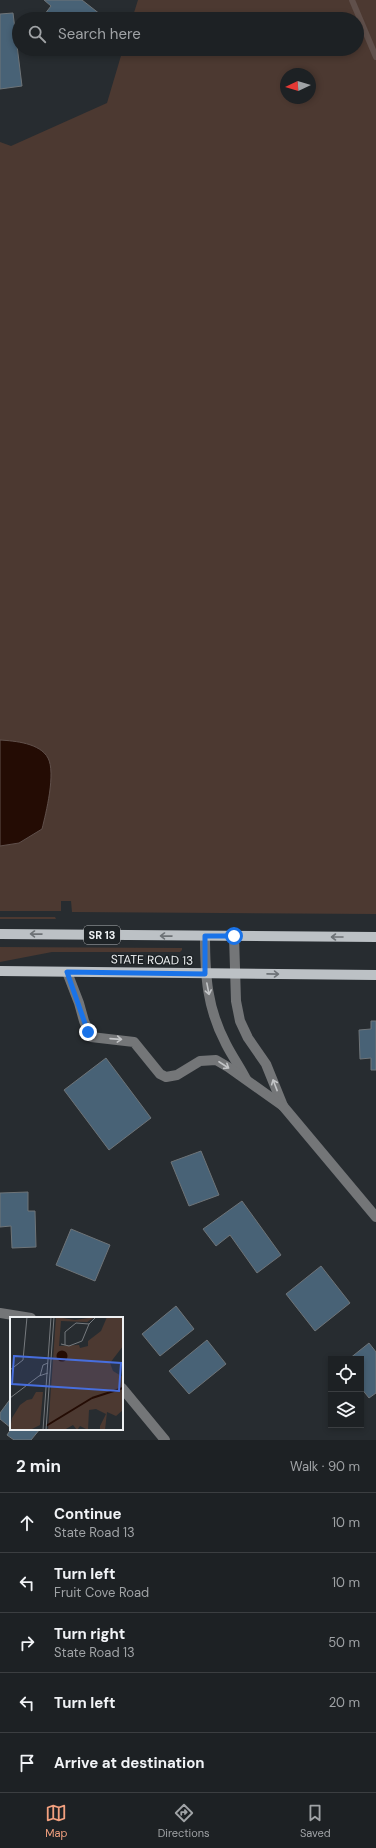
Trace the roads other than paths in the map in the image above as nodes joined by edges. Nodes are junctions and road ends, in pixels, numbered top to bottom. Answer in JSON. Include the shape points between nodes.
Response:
{"nodes":[{"id":1,"x":0,"y":934,"type":"edge"},
{"id":2,"x":205,"y":936,"type":"junction"},
{"id":3,"x":234,"y":936,"type":"junction"},
{"id":4,"x":376,"y":937,"type":"edge"},
{"id":5,"x":0,"y":971,"type":"edge"},
{"id":6,"x":67,"y":972,"type":"junction"},
{"id":7,"x":205,"y":974,"type":"junction"},
{"id":8,"x":234,"y":974,"type":"junction"},
{"id":9,"x":376,"y":975,"type":"edge"},
{"id":10,"x":247,"y":1082,"type":"junction"},
{"id":11,"x":283,"y":1106,"type":"junction"},
{"id":12,"x":376,"y":1217,"type":"edge"},
{"id":13,"x":0,"y":1313,"type":"edge"},
{"id":14,"x":25,"y":1317,"type":"edge"},
{"id":15,"x":123,"y":1389,"type":"edge"},
{"id":16,"x":165,"y":1440,"type":"edge"}],
"edges":[{"from":2,"to":1,"type":"main road","name":"STATE ROAD 13","number":"SR 13","one_way":true},
{"from":2,"to":3,"type":"main road","name":"STATE ROAD 13","number":"SR 13"},
{"from":2,"to":7,"type":"street"},
{"from":4,"to":3,"type":"main road","name":"STATE ROAD 13","number":"SR 13","one_way":true},
{"from":3,"to":8,"type":"street"},
{"from":5,"to":6,"type":"main road","name":"STATE ROAD 13"},
{"from":6,"to":7,"type":"main road","name":"STATE ROAD 13"},
{"from":6,"to":10,"type":"street","one_way":true,"via":[[92,1037],[134,1042],[160,1074],[166,1077],[177,1076],[200,1061],[216,1060]]},
{"from":7,"to":8,"type":"main road","name":"STATE ROAD 13"},
{"from":7,"to":10,"type":"street","one_way":true,"via":[[215,1019]]},
{"from":8,"to":9,"type":"main road","name":"STATE ROAD 13","one_way":true},
{"from":11,"to":8,"type":"street","one_way":true,"via":[[266,1064],[240,1021]]},
{"from":10,"to":11,"type":"street"},
{"from":11,"to":12,"type":"street"},
{"from":13,"to":14,"type":"street"},
{"from":15,"to":16,"type":"street"}]}
